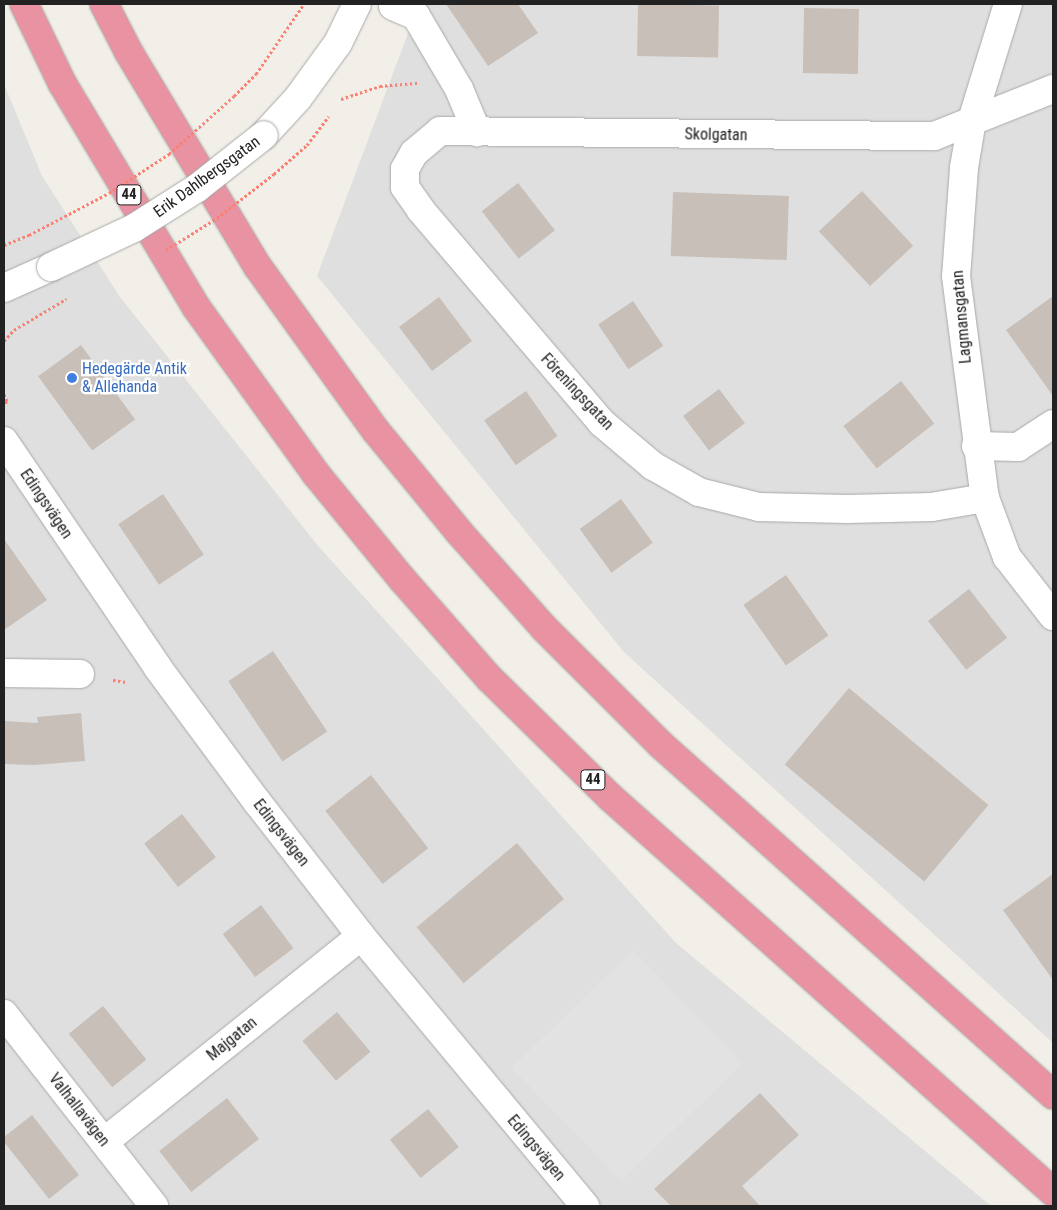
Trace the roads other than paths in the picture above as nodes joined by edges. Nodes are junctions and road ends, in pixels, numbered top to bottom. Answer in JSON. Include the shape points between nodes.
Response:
{"nodes":[{"id":1,"x":24,"y":4,"type":"edge"},
{"id":2,"x":104,"y":4,"type":"edge"},
{"id":3,"x":356,"y":4,"type":"edge"},
{"id":4,"x":1008,"y":4,"type":"edge"},
{"id":5,"x":393,"y":6,"type":"dead end"},
{"id":6,"x":1053,"y":89,"type":"edge"},
{"id":7,"x":972,"y":120,"type":"junction"},
{"id":8,"x":477,"y":132,"type":"junction"},
{"id":9,"x":405,"y":187,"type":"joint"},
{"id":10,"x":4,"y":288,"type":"edge"},
{"id":11,"x":1053,"y":424,"type":"edge"},
{"id":12,"x":4,"y":441,"type":"edge"},
{"id":13,"x":976,"y":446,"type":"junction"},
{"id":14,"x":985,"y":498,"type":"junction"},
{"id":15,"x":1053,"y":616,"type":"edge"},
{"id":16,"x":4,"y":673,"type":"edge"},
{"id":17,"x":80,"y":674,"type":"dead end"},
{"id":18,"x":361,"y":936,"type":"junction"},
{"id":19,"x":4,"y":1014,"type":"edge"},
{"id":20,"x":1053,"y":1095,"type":"edge"},
{"id":21,"x":104,"y":1142,"type":"junction"},
{"id":22,"x":1053,"y":1192,"type":"edge"},
{"id":23,"x":154,"y":1206,"type":"edge"},
{"id":24,"x":585,"y":1206,"type":"edge"}],
"edges":[{"from":1,"to":22,"type":"highway","number":"44","via":[[62,83],[196,307],[316,474],[402,579],[489,678],[610,797]]},
{"from":2,"to":20,"type":"highway","via":[[128,52],[258,267],[376,431],[458,531],[544,628],[660,744]]},
{"from":3,"to":10,"type":"street","name":"Erik Dahlbergsgatan","bridge":true,"via":[[338,43],[298,98],[264,135],[197,188],[134,228]]},
{"from":4,"to":7,"type":"street","name":"Lagmansgatan"},
{"from":5,"to":8,"type":"street","via":[[416,16],[459,89]]},
{"from":6,"to":7,"type":"street","name":"Skolgatan"},
{"from":7,"to":8,"type":"street","name":"Skolgatan","via":[[934,136],[897,137]]},
{"from":7,"to":13,"type":"street","name":"Lagmansgatan","via":[[964,168],[956,276]]},
{"from":8,"to":9,"type":"street","name":"Skolgatan","via":[[440,131],[426,142],[405,168]]},
{"from":9,"to":14,"type":"street","name":"Föreningsgatan","via":[[496,302],[602,423],[653,466],[699,492],[759,507],[847,509],[931,507]]},
{"from":11,"to":13,"type":"street","via":[[1018,447]]},
{"from":12,"to":18,"type":"street","name":"Edingsvägen","via":[[158,668]]},
{"from":13,"to":14,"type":"street","name":"Lagmansgatan"},
{"from":14,"to":15,"type":"street","name":"Lagmansgatan","via":[[1007,558]]},
{"from":16,"to":17,"type":"street"},
{"from":18,"to":21,"type":"street","name":"Majgatan"},
{"from":18,"to":24,"type":"street","name":"Edingsvägen"},
{"from":19,"to":21,"type":"street","name":"Valhallavägen"},
{"from":21,"to":23,"type":"street","name":"Valhallavägen"}]}
